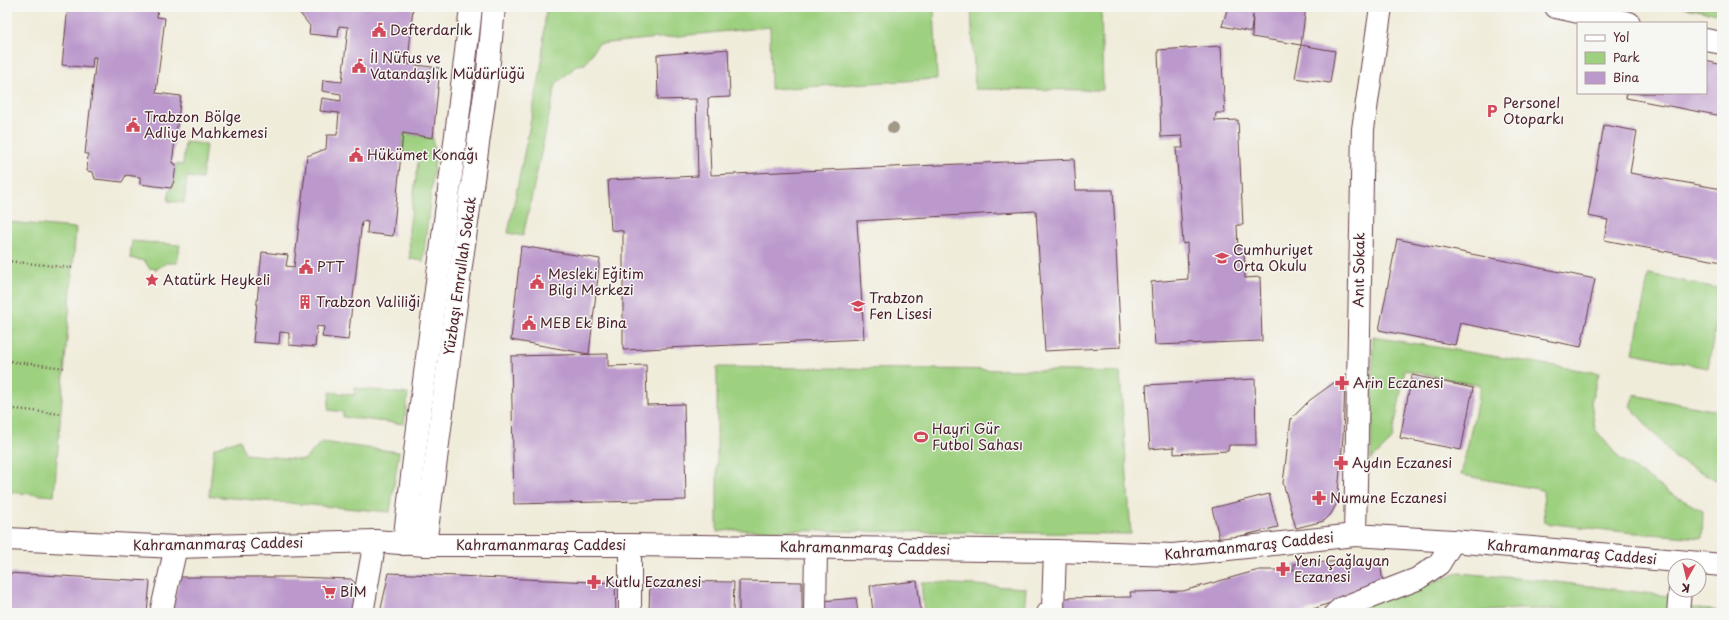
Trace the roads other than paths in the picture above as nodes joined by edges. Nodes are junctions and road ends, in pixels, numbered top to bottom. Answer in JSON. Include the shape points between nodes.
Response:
{"nodes":[{"id":1,"x":471,"y":7,"type":"edge"},
{"id":2,"x":494,"y":7,"type":"edge"},
{"id":3,"x":1380,"y":7,"type":"edge"},
{"id":4,"x":1556,"y":7,"type":"edge"},
{"id":5,"x":1624,"y":22,"type":"edge"},
{"id":6,"x":1707,"y":40,"type":"edge"},
{"id":7,"x":1722,"y":43,"type":"edge"},
{"id":8,"x":1354,"y":535,"type":"junction"},
{"id":9,"x":7,"y":539,"type":"edge"},
{"id":10,"x":376,"y":541,"type":"junction"},
{"id":11,"x":1453,"y":541,"type":"junction"},
{"id":12,"x":404,"y":544,"type":"junction"},
{"id":13,"x":630,"y":545,"type":"junction"},
{"id":14,"x":425,"y":546,"type":"junction"},
{"id":15,"x":176,"y":547,"type":"junction"},
{"id":16,"x":816,"y":548,"type":"junction"},
{"id":17,"x":1055,"y":551,"type":"junction"},
{"id":18,"x":1667,"y":562,"type":"edge"},
{"id":19,"x":1707,"y":565,"type":"edge"},
{"id":20,"x":1722,"y":565,"type":"edge"},
{"id":21,"x":1679,"y":598,"type":"edge"},
{"id":22,"x":161,"y":613,"type":"edge"},
{"id":23,"x":362,"y":613,"type":"edge"},
{"id":24,"x":630,"y":613,"type":"edge"},
{"id":25,"x":815,"y":613,"type":"edge"},
{"id":26,"x":1048,"y":613,"type":"edge"},
{"id":27,"x":1336,"y":613,"type":"edge"},
{"id":28,"x":1678,"y":613,"type":"edge"}],
"edges":[{"from":1,"to":12,"type":"street","name":"Yüzbaşı Emrullah Sokak"},
{"from":2,"to":14,"type":"street","name":"Yüzbaşı Emrullah Sokak","via":[[488,72]]},
{"from":3,"to":8,"type":"street","name":"Anıt Sokak","via":[[1363,129]]},
{"from":4,"to":5,"type":"street"},
{"from":6,"to":7,"type":"street"},
{"from":8,"to":11,"type":"street","name":"Kahramanmaraş Caddesi"},
{"from":8,"to":17,"type":"street","name":"Kahramanmaraş Caddesi","via":[[1173,555]]},
{"from":9,"to":15,"type":"street","name":"Kahramanmaraş Caddesi"},
{"from":10,"to":12,"type":"street","name":"Kahramanmaraş Caddesi"},
{"from":10,"to":15,"type":"street","name":"Kahramanmaraş Caddesi"},
{"from":10,"to":23,"type":"street"},
{"from":11,"to":18,"type":"street","name":"Kahramanmaraş Caddesi"},
{"from":11,"to":27,"type":"street","via":[[1439,564],[1417,579],[1342,608]]},
{"from":12,"to":14,"type":"street","name":"Kahramanmaraş Caddesi"},
{"from":13,"to":14,"type":"street","name":"Kahramanmaraş Caddesi"},
{"from":13,"to":16,"type":"street","name":"Kahramanmaraş Caddesi"},
{"from":13,"to":24,"type":"street"},
{"from":15,"to":22,"type":"street"},
{"from":16,"to":17,"type":"street","name":"Kahramanmaraş Caddesi"},
{"from":16,"to":25,"type":"street"},
{"from":17,"to":26,"type":"street","via":[[1053,610]]},
{"from":19,"to":20,"type":"street","name":"Kahramanmaraş Caddesi"},
{"from":21,"to":28,"type":"street"}]}
